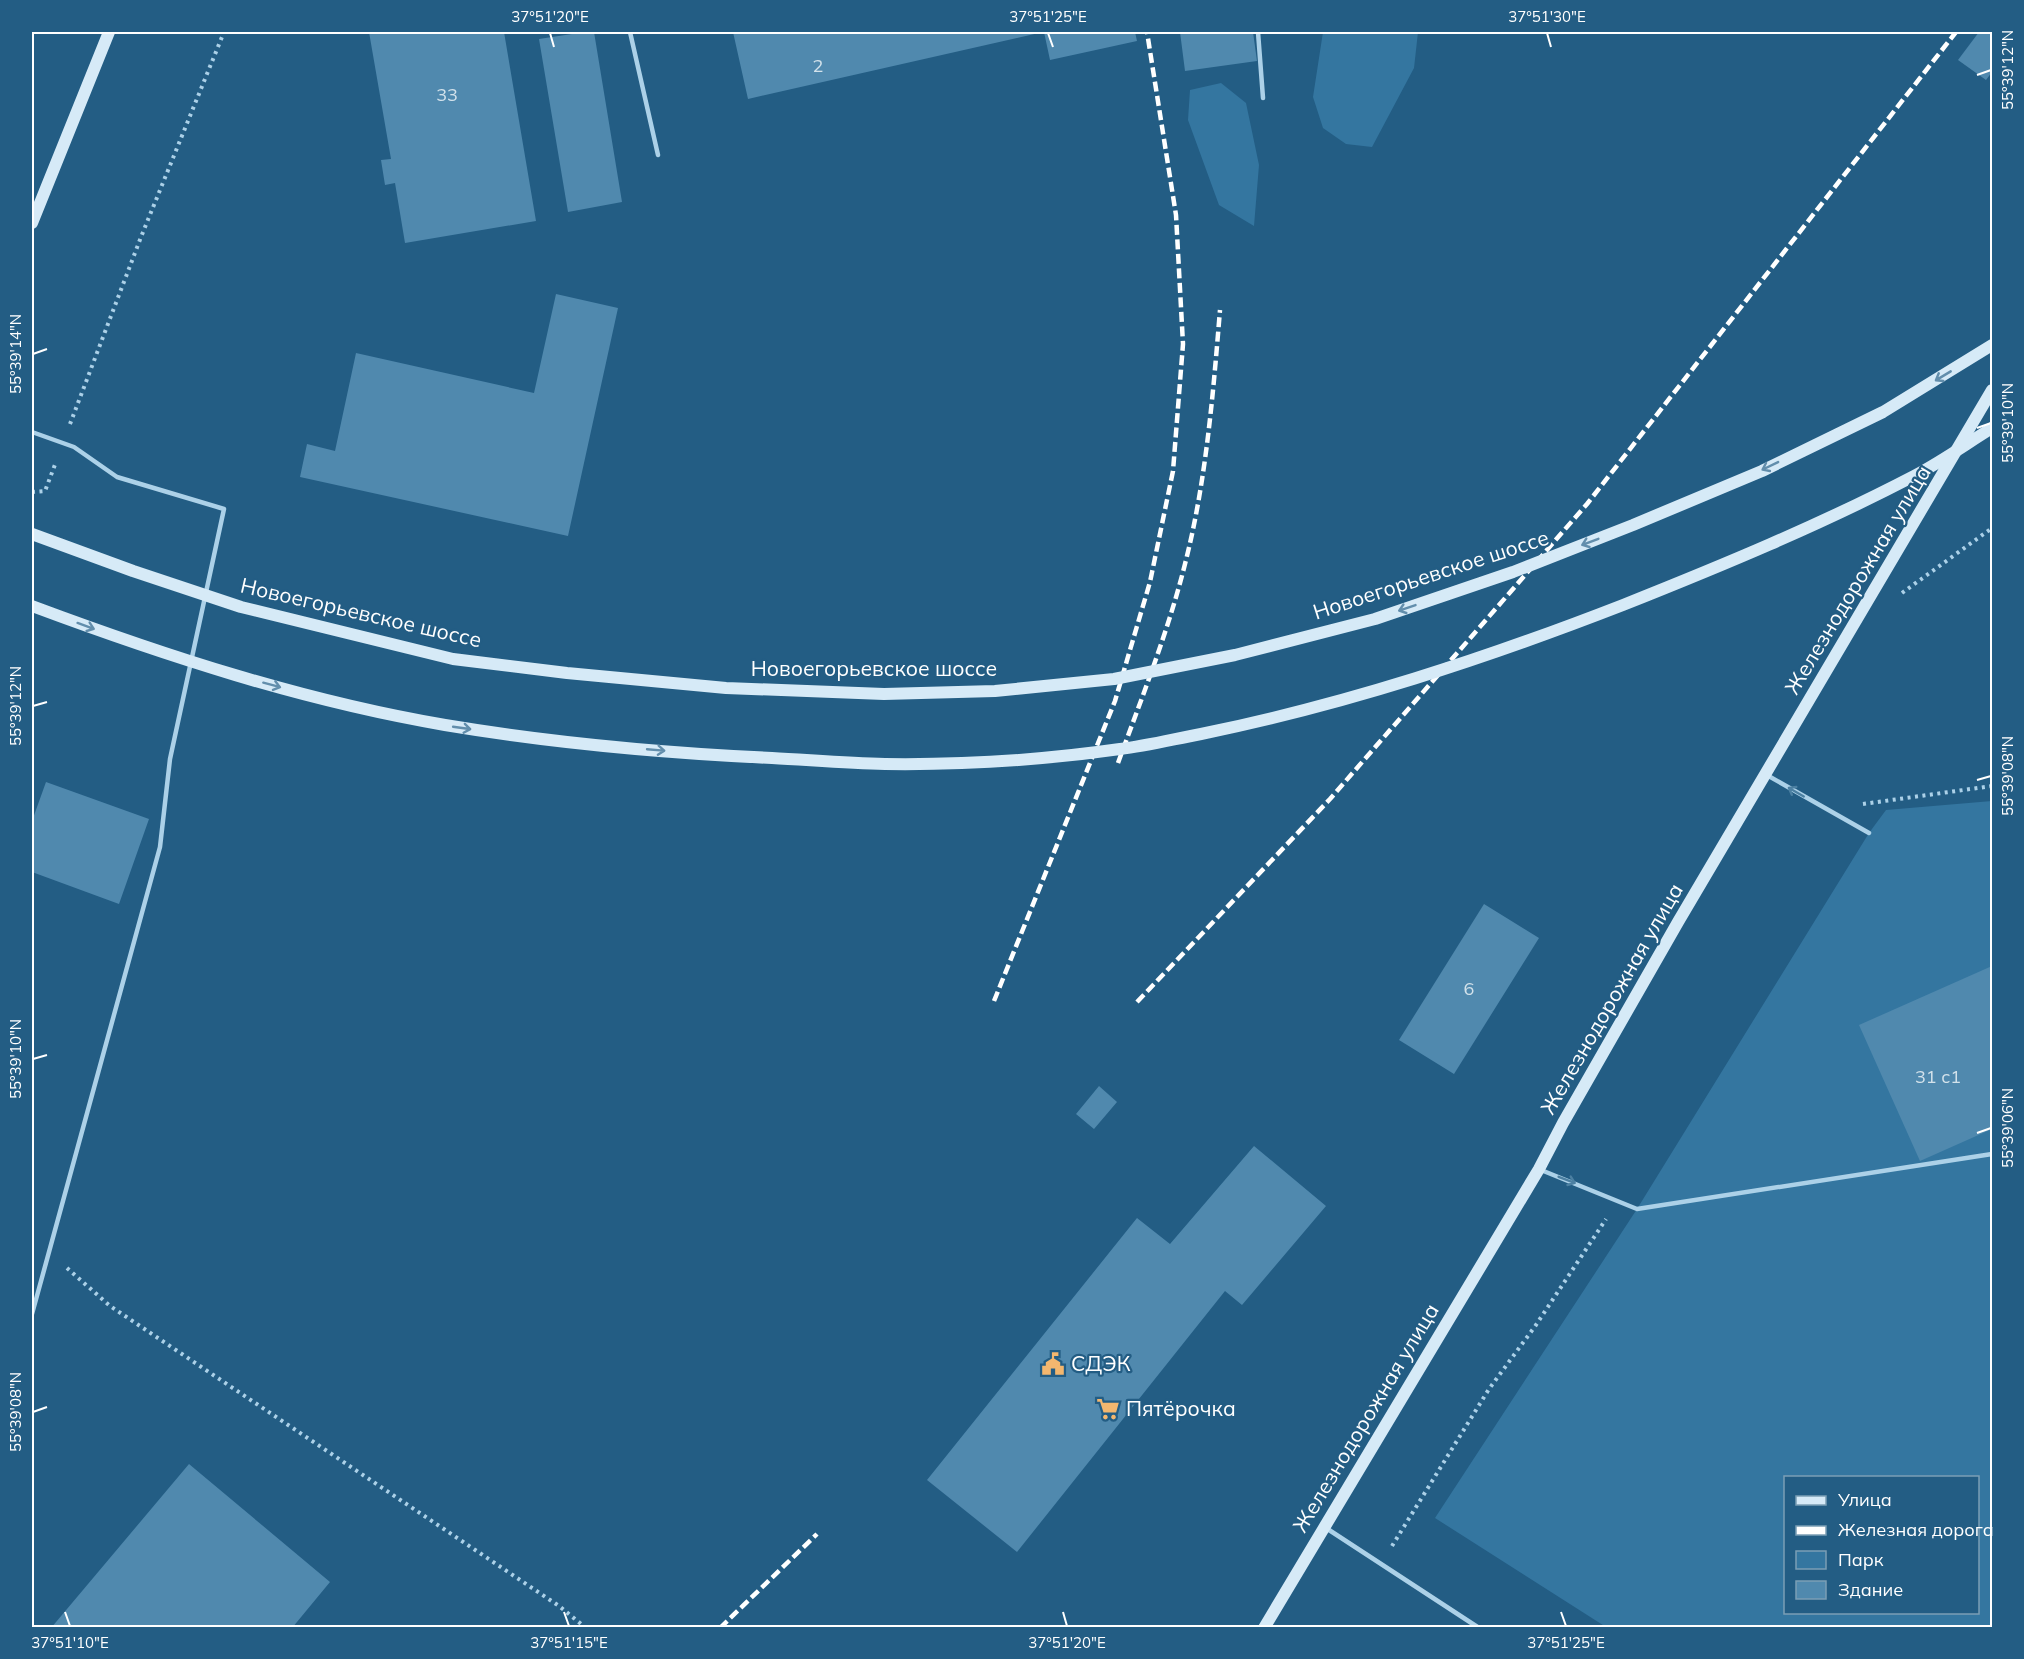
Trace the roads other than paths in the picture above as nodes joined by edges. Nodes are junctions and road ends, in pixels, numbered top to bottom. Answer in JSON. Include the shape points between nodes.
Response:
{"nodes":[{"id":1,"x":109,"y":32,"type":"edge"},
{"id":2,"x":630,"y":32,"type":"edge"},
{"id":3,"x":1258,"y":32,"type":"edge"},
{"id":4,"x":1263,"y":98,"type":"dead end"},
{"id":5,"x":658,"y":155,"type":"dead end"},
{"id":6,"x":32,"y":223,"type":"edge"},
{"id":7,"x":1992,"y":345,"type":"edge"},
{"id":8,"x":1992,"y":390,"type":"edge"},
{"id":9,"x":1992,"y":428,"type":"edge"},
{"id":10,"x":32,"y":432,"type":"edge"},
{"id":11,"x":32,"y":534,"type":"edge"},
{"id":12,"x":32,"y":606,"type":"edge"},
{"id":13,"x":1766,"y":774,"type":"junction"},
{"id":14,"x":1869,"y":833,"type":"dead end"},
{"id":15,"x":1992,"y":1154,"type":"edge"},
{"id":16,"x":1539,"y":1169,"type":"junction"},
{"id":17,"x":32,"y":1314,"type":"edge"},
{"id":18,"x":1324,"y":1527,"type":"junction"},
{"id":19,"x":1264,"y":1628,"type":"edge"},
{"id":20,"x":1479,"y":1628,"type":"edge"}],
"edges":[{"from":1,"to":6,"type":"main road"},
{"from":2,"to":5,"type":"lane"},
{"from":3,"to":4,"type":"lane"},
{"from":7,"to":11,"type":"main road","name":"Новоегорьевское шоссе","one_way":true,"bridge":true,"via":[[1883,412],[1762,471],[1513,572],[1375,619],[1235,655],[1114,679],[995,691],[884,694],[726,688],[453,659],[242,607]]},
{"from":8,"to":13,"type":"main road","name":"Железнодорожная улица"},
{"from":12,"to":9,"type":"main road","one_way":true,"bridge":true,"via":[[221,671],[331,701],[444,725],[559,741],[721,756],[886,764],[999,762],[1124,749],[1251,724],[1395,686],[1538,638],[1791,535],[1916,474]]},
{"from":10,"to":17,"type":"lane","via":[[74,447],[117,477],[224,509],[170,759],[160,847]]},
{"from":14,"to":13,"type":"lane","one_way":true},
{"from":13,"to":16,"type":"main road","name":"Железнодорожная улица"},
{"from":16,"to":15,"type":"lane","one_way":true,"via":[[1637,1209]]},
{"from":16,"to":18,"type":"main road","name":"Железнодорожная улица"},
{"from":18,"to":19,"type":"main road","name":"Железнодорожная улица"},
{"from":18,"to":20,"type":"lane"}]}
